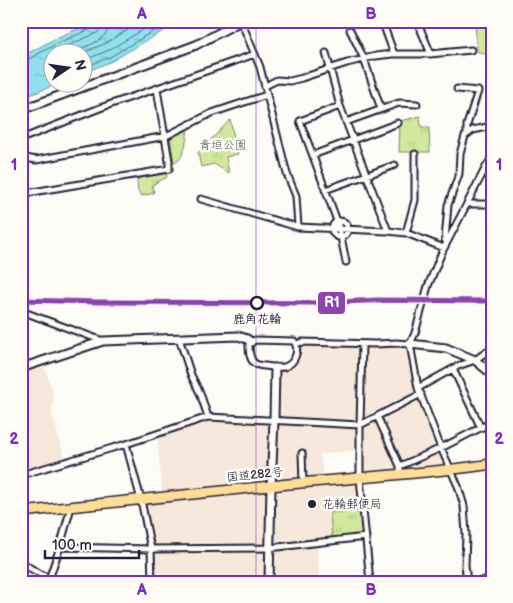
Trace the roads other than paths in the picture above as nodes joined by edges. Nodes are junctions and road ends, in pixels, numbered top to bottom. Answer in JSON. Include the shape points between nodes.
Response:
{"nodes":[{"id":1,"x":241,"y":21,"type":"edge"},
{"id":2,"x":382,"y":21,"type":"edge"},
{"id":3,"x":417,"y":21,"type":"edge"},
{"id":4,"x":350,"y":30,"type":"dead end"},
{"id":5,"x":471,"y":50,"type":"dead end"},
{"id":6,"x":326,"y":53,"type":"dead end"},
{"id":7,"x":255,"y":54,"type":"junction"},
{"id":8,"x":394,"y":54,"type":"junction"},
{"id":9,"x":431,"y":54,"type":"junction"},
{"id":10,"x":364,"y":59,"type":"junction"},
{"id":11,"x":330,"y":69,"type":"junction"},
{"id":12,"x":265,"y":86,"type":"junction"},
{"id":13,"x":156,"y":89,"type":"junction"},
{"id":14,"x":457,"y":89,"type":"dead end"},
{"id":15,"x":267,"y":96,"type":"junction"},
{"id":16,"x":417,"y":104,"type":"dead end"},
{"id":17,"x":340,"y":106,"type":"junction"},
{"id":18,"x":382,"y":109,"type":"junction"},
{"id":19,"x":21,"y":110,"type":"edge"},
{"id":20,"x":346,"y":122,"type":"junction"},
{"id":21,"x":398,"y":123,"type":"dead end"},
{"id":22,"x":492,"y":126,"type":"edge"},
{"id":23,"x":467,"y":134,"type":"junction"},
{"id":24,"x":166,"y":136,"type":"junction"},
{"id":25,"x":21,"y":139,"type":"edge"},
{"id":26,"x":352,"y":139,"type":"junction"},
{"id":27,"x":416,"y":154,"type":"dead end"},
{"id":28,"x":313,"y":155,"type":"junction"},
{"id":29,"x":21,"y":157,"type":"edge"},
{"id":30,"x":492,"y":158,"type":"edge"},
{"id":31,"x":395,"y":165,"type":"dead end"},
{"id":32,"x":366,"y":175,"type":"junction"},
{"id":33,"x":325,"y":190,"type":"junction"},
{"id":34,"x":21,"y":194,"type":"edge"},
{"id":35,"x":200,"y":199,"type":"dead end"},
{"id":36,"x":467,"y":204,"type":"junction"},
{"id":37,"x":492,"y":204,"type":"edge"},
{"id":38,"x":337,"y":221,"type":"junction"},
{"id":39,"x":298,"y":227,"type":"junction"},
{"id":40,"x":332,"y":228,"type":"junction"},
{"id":41,"x":339,"y":229,"type":"junction"},
{"id":42,"x":348,"y":229,"type":"junction"},
{"id":43,"x":388,"y":231,"type":"junction"},
{"id":44,"x":406,"y":233,"type":"junction"},
{"id":45,"x":341,"y":237,"type":"junction"},
{"id":46,"x":447,"y":242,"type":"junction"},
{"id":47,"x":444,"y":248,"type":"junction"},
{"id":48,"x":346,"y":262,"type":"dead end"},
{"id":49,"x":21,"y":311,"type":"edge"},
{"id":50,"x":179,"y":338,"type":"junction"},
{"id":51,"x":103,"y":341,"type":"junction"},
{"id":52,"x":251,"y":342,"type":"junction"},
{"id":53,"x":296,"y":344,"type":"junction"},
{"id":54,"x":362,"y":344,"type":"junction"},
{"id":55,"x":410,"y":344,"type":"junction"},
{"id":56,"x":492,"y":348,"type":"edge"},
{"id":57,"x":475,"y":360,"type":"junction"},
{"id":58,"x":21,"y":368,"type":"edge"},
{"id":59,"x":275,"y":368,"type":"junction"},
{"id":60,"x":452,"y":369,"type":"junction"},
{"id":61,"x":492,"y":374,"type":"edge"},
{"id":62,"x":418,"y":388,"type":"junction"},
{"id":63,"x":421,"y":394,"type":"junction"},
{"id":64,"x":378,"y":416,"type":"junction"},
{"id":65,"x":208,"y":417,"type":"junction"},
{"id":66,"x":274,"y":421,"type":"junction"},
{"id":67,"x":492,"y":422,"type":"edge"},
{"id":68,"x":360,"y":425,"type":"junction"},
{"id":69,"x":481,"y":428,"type":"junction"},
{"id":70,"x":126,"y":444,"type":"junction"},
{"id":71,"x":441,"y":448,"type":"junction"},
{"id":72,"x":302,"y":453,"type":"dead end"},
{"id":73,"x":492,"y":464,"type":"edge"},
{"id":74,"x":400,"y":470,"type":"junction"},
{"id":75,"x":451,"y":470,"type":"junction"},
{"id":76,"x":21,"y":475,"type":"edge"},
{"id":77,"x":360,"y":478,"type":"junction"},
{"id":78,"x":303,"y":483,"type":"junction"},
{"id":79,"x":270,"y":486,"type":"junction"},
{"id":80,"x":140,"y":500,"type":"junction"},
{"id":81,"x":71,"y":507,"type":"junction"},
{"id":82,"x":21,"y":512,"type":"edge"},
{"id":83,"x":366,"y":537,"type":"junction"},
{"id":84,"x":60,"y":546,"type":"junction"},
{"id":85,"x":269,"y":548,"type":"junction"},
{"id":86,"x":151,"y":550,"type":"junction"},
{"id":87,"x":21,"y":560,"type":"edge"},
{"id":88,"x":492,"y":578,"type":"edge"},
{"id":89,"x":48,"y":580,"type":"edge"},
{"id":90,"x":55,"y":582,"type":"edge"},
{"id":91,"x":152,"y":582,"type":"edge"},
{"id":92,"x":269,"y":582,"type":"edge"},
{"id":93,"x":370,"y":582,"type":"edge"},
{"id":94,"x":467,"y":582,"type":"edge"},
{"id":95,"x":477,"y":582,"type":"edge"}],
"edges":[{"from":1,"to":7,"type":"street"},
{"from":1,"to":19,"type":"street","via":[[196,45]]},
{"from":2,"to":8,"type":"street"},
{"from":3,"to":9,"type":"street"},
{"from":4,"to":10,"type":"street"},
{"from":5,"to":9,"type":"street"},
{"from":6,"to":11,"type":"street"},
{"from":7,"to":12,"type":"street"},
{"from":7,"to":13,"type":"street"},
{"from":8,"to":9,"type":"street"},
{"from":8,"to":10,"type":"street"},
{"from":10,"to":11,"type":"street"},
{"from":10,"to":18,"type":"street"},
{"from":11,"to":12,"type":"street","via":[[290,81],[277,80]]},
{"from":11,"to":17,"type":"street"},
{"from":12,"to":15,"type":"street"},
{"from":13,"to":24,"type":"street"},
{"from":13,"to":25,"type":"street"},
{"from":14,"to":23,"type":"street","via":[[478,91]]},
{"from":15,"to":24,"type":"street","via":[[212,113]]},
{"from":15,"to":39,"type":"street","via":[[287,174],[296,196]]},
{"from":16,"to":18,"type":"street","via":[[399,103]]},
{"from":17,"to":20,"type":"street"},
{"from":17,"to":28,"type":"street","via":[[300,121]]},
{"from":18,"to":20,"type":"street"},
{"from":20,"to":26,"type":"street"},
{"from":21,"to":26,"type":"street"},
{"from":22,"to":23,"type":"street"},
{"from":23,"to":46,"type":"street","via":[[448,206],[444,240]]},
{"from":24,"to":29,"type":"street","via":[[36,160]]},
{"from":24,"to":34,"type":"street","via":[[169,169]]},
{"from":26,"to":28,"type":"street"},
{"from":26,"to":32,"type":"street"},
{"from":27,"to":44,"type":"street","via":[[415,200]]},
{"from":28,"to":33,"type":"street"},
{"from":30,"to":36,"type":"street"},
{"from":31,"to":32,"type":"street"},
{"from":32,"to":33,"type":"street"},
{"from":32,"to":43,"type":"street"},
{"from":33,"to":38,"type":"street"},
{"from":35,"to":39,"type":"street"},
{"from":36,"to":37,"type":"street"},
{"from":36,"to":46,"type":"street"},
{"from":38,"to":40,"type":"street"},
{"from":38,"to":41,"type":"street"},
{"from":38,"to":42,"type":"street","via":[[345,222]]},
{"from":39,"to":40,"type":"street"},
{"from":40,"to":41,"type":"street"},
{"from":40,"to":45,"type":"street","via":[[335,235]]},
{"from":41,"to":42,"type":"street"},
{"from":41,"to":45,"type":"street"},
{"from":42,"to":43,"type":"street"},
{"from":42,"to":45,"type":"street"},
{"from":43,"to":44,"type":"street"},
{"from":44,"to":47,"type":"street"},
{"from":45,"to":48,"type":"street"},
{"from":46,"to":47,"type":"street"},
{"from":47,"to":55,"type":"street"},
{"from":49,"to":51,"type":"street"},
{"from":50,"to":51,"type":"street"},
{"from":50,"to":52,"type":"street","via":[[238,336]]},
{"from":50,"to":65,"type":"street"},
{"from":51,"to":58,"type":"street"},
{"from":52,"to":53,"type":"street","via":[[290,340]]},
{"from":52,"to":59,"type":"street","via":[[250,358],[255,364]]},
{"from":53,"to":54,"type":"street"},
{"from":53,"to":59,"type":"street","via":[[297,354],[292,362]]},
{"from":54,"to":55,"type":"street"},
{"from":54,"to":68,"type":"street"},
{"from":55,"to":57,"type":"street","via":[[446,348]]},
{"from":55,"to":62,"type":"street"},
{"from":56,"to":57,"type":"street"},
{"from":57,"to":60,"type":"street"},
{"from":57,"to":61,"type":"street"},
{"from":59,"to":66,"type":"street"},
{"from":60,"to":62,"type":"street"},
{"from":60,"to":69,"type":"street"},
{"from":62,"to":63,"type":"street"},
{"from":63,"to":64,"type":"street"},
{"from":63,"to":71,"type":"street"},
{"from":64,"to":68,"type":"street"},
{"from":64,"to":74,"type":"street"},
{"from":65,"to":66,"type":"street"},
{"from":65,"to":70,"type":"street"},
{"from":66,"to":68,"type":"street"},
{"from":66,"to":79,"type":"street"},
{"from":67,"to":69,"type":"street"},
{"from":68,"to":77,"type":"street"},
{"from":69,"to":71,"type":"street"},
{"from":70,"to":76,"type":"street"},
{"from":70,"to":80,"type":"street"},
{"from":71,"to":74,"type":"street"},
{"from":71,"to":75,"type":"street"},
{"from":72,"to":78,"type":"street"},
{"from":73,"to":75,"type":"highway","name":"国道282号"},
{"from":74,"to":75,"type":"highway","name":"国道282号"},
{"from":74,"to":77,"type":"highway","name":"国道282号"},
{"from":75,"to":94,"type":"street","via":[[464,506]]},
{"from":77,"to":78,"type":"highway","name":"国道282号"},
{"from":77,"to":83,"type":"street"},
{"from":78,"to":79,"type":"highway","name":"国道282号"},
{"from":79,"to":80,"type":"highway","name":"国道282号"},
{"from":79,"to":85,"type":"street"},
{"from":80,"to":81,"type":"highway","name":"国道282号"},
{"from":80,"to":86,"type":"street"},
{"from":81,"to":82,"type":"highway","name":"国道282号"},
{"from":81,"to":84,"type":"street"},
{"from":83,"to":85,"type":"street"},
{"from":83,"to":93,"type":"street"},
{"from":84,"to":86,"type":"street"},
{"from":84,"to":89,"type":"street"},
{"from":85,"to":86,"type":"street"},
{"from":85,"to":92,"type":"street"},
{"from":86,"to":91,"type":"street"},
{"from":87,"to":89,"type":"street"},
{"from":88,"to":95,"type":"street"},
{"from":89,"to":90,"type":"street"}]}
